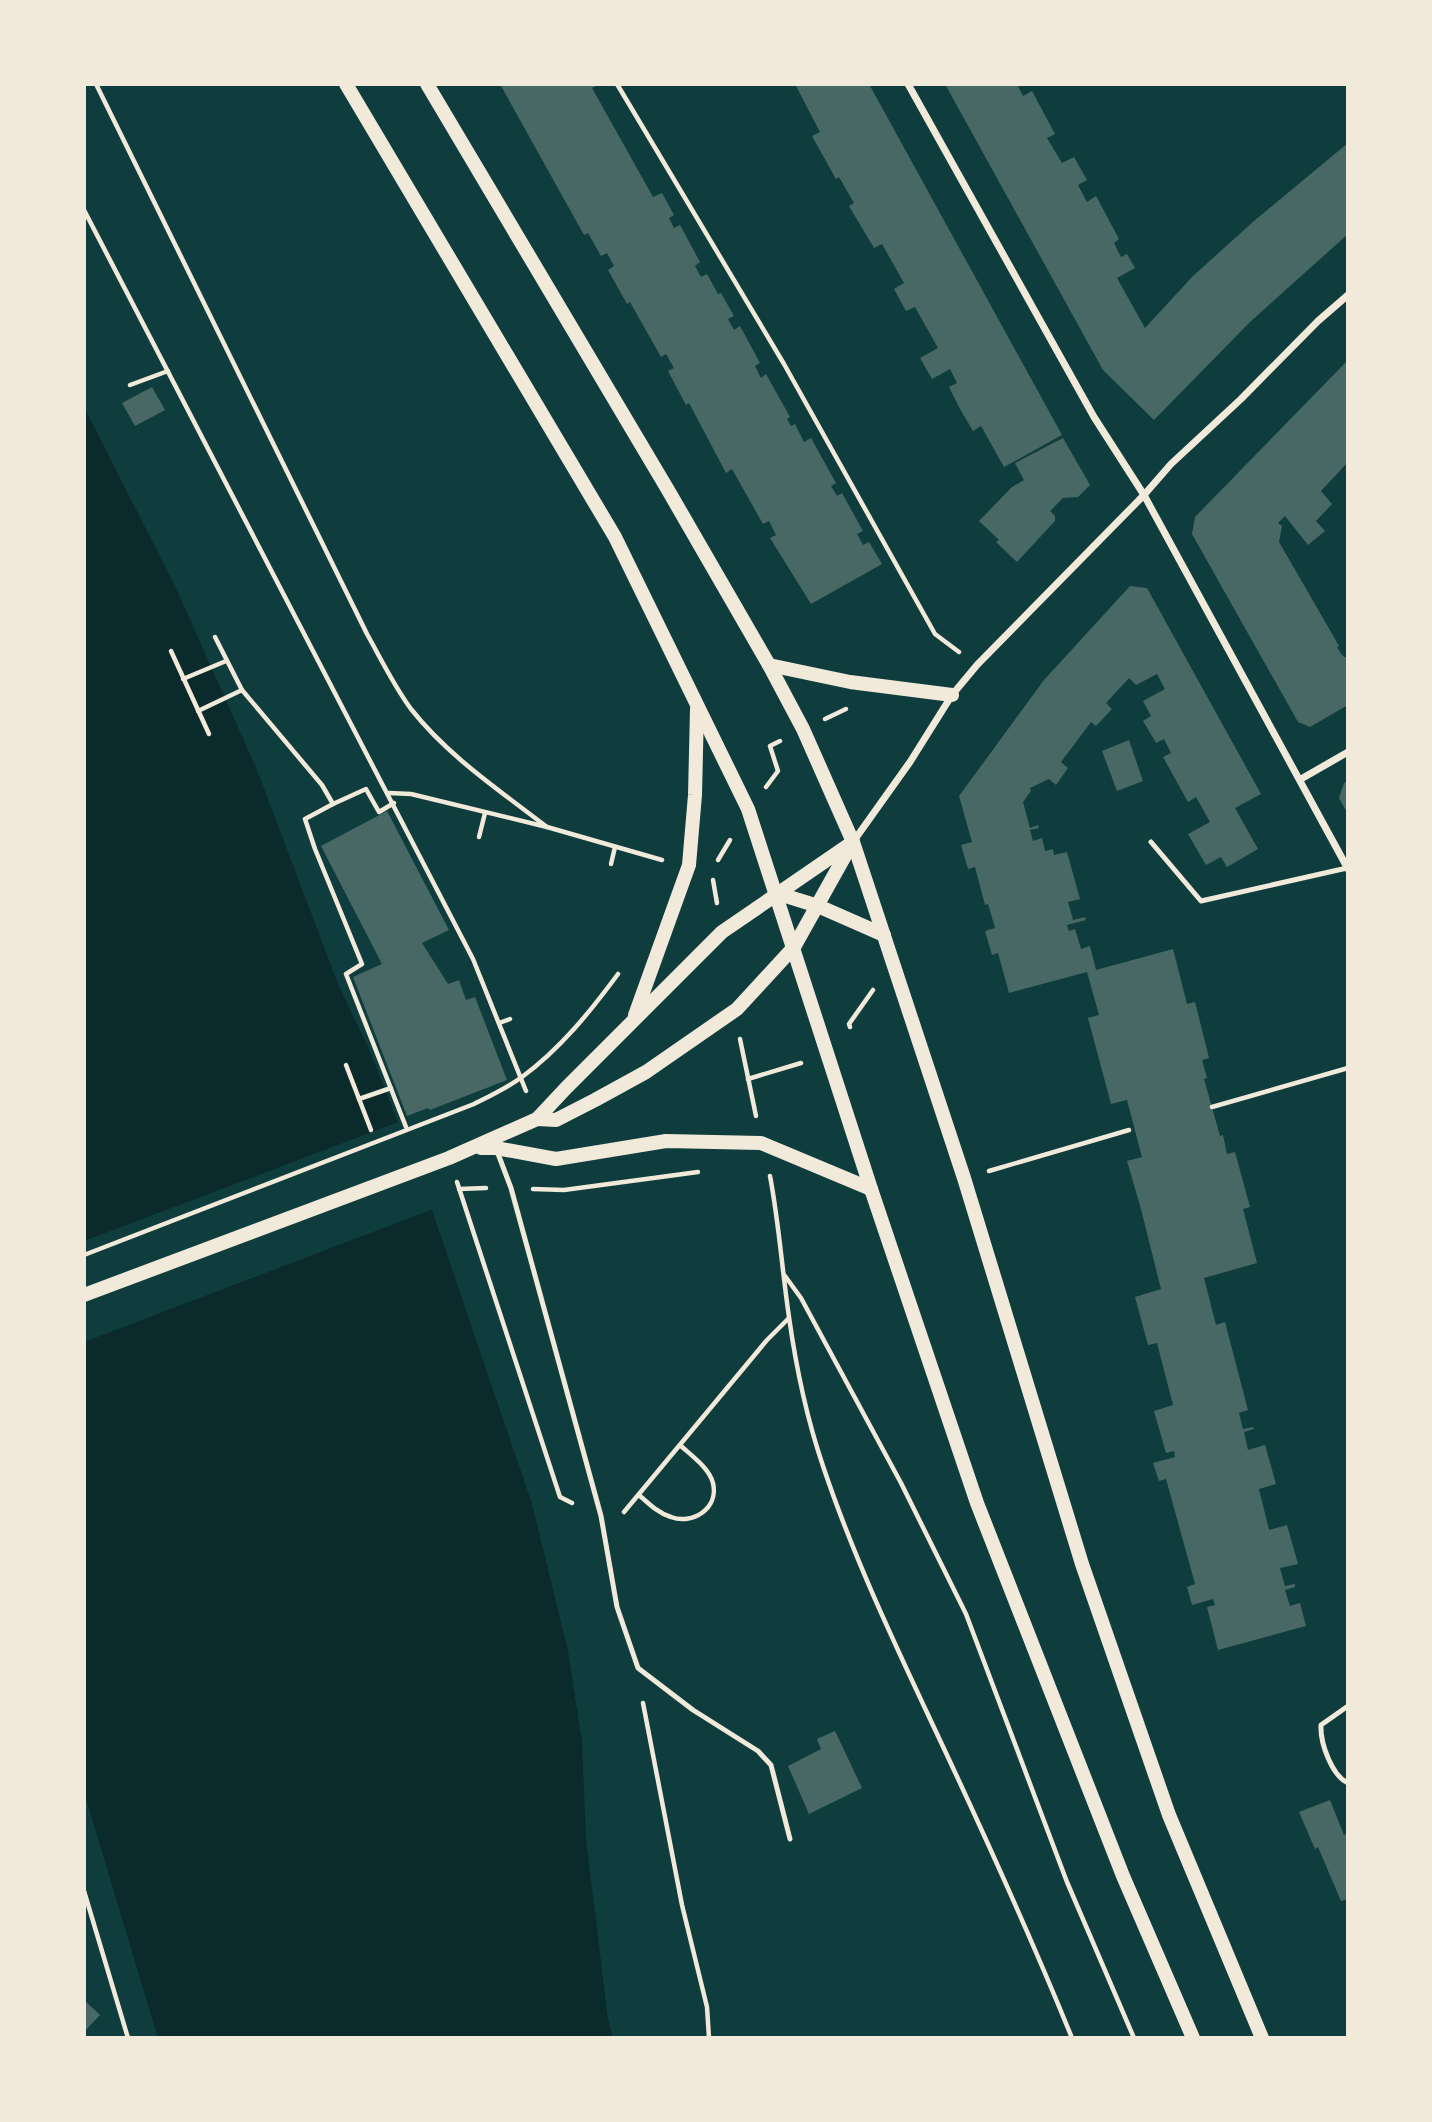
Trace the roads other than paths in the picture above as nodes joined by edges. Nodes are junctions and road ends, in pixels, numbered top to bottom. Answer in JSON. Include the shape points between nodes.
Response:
{"nodes":[{"id":1,"x":346,"y":84,"type":"edge"},
{"id":2,"x":428,"y":84,"type":"edge"},
{"id":3,"x":908,"y":84,"type":"edge"},
{"id":4,"x":1348,"y":295,"type":"edge"},
{"id":5,"x":1144,"y":495,"type":"junction"},
{"id":6,"x":769,"y":665,"type":"junction"},
{"id":7,"x":952,"y":695,"type":"junction"},
{"id":8,"x":697,"y":704,"type":"junction"},
{"id":9,"x":1348,"y":752,"type":"edge"},
{"id":10,"x":1301,"y":779,"type":"junction"},
{"id":11,"x":853,"y":842,"type":"junction"},
{"id":12,"x":1151,"y":842,"type":"dead end"},
{"id":13,"x":1348,"y":868,"type":"edge"},
{"id":14,"x":776,"y":893,"type":"junction"},
{"id":15,"x":818,"y":906,"type":"junction"},
{"id":16,"x":884,"y":935,"type":"junction"},
{"id":17,"x":794,"y":947,"type":"junction"},
{"id":18,"x":634,"y":1019,"type":"junction"},
{"id":19,"x":537,"y":1119,"type":"junction"},
{"id":20,"x":476,"y":1148,"type":"junction"},
{"id":21,"x":496,"y":1148,"type":"junction"},
{"id":22,"x":871,"y":1189,"type":"junction"},
{"id":23,"x":84,"y":1295,"type":"edge"},
{"id":24,"x":1348,"y":1706,"type":"edge"},
{"id":25,"x":1348,"y":1783,"type":"edge"},
{"id":26,"x":790,"y":1839,"type":"dead end"},
{"id":27,"x":1193,"y":2038,"type":"edge"},
{"id":28,"x":1262,"y":2038,"type":"edge"}],
"edges":[{"from":1,"to":8,"type":"main road","via":[[615,537]]},
{"from":2,"to":6,"type":"main road"},
{"from":3,"to":5,"type":"street","via":[[1094,416]]},
{"from":4,"to":5,"type":"street"},
{"from":5,"to":7,"type":"street"},
{"from":5,"to":10,"type":"street"},
{"from":6,"to":7,"type":"main road","via":[[850,682]]},
{"from":6,"to":11,"type":"main road"},
{"from":7,"to":11,"type":"street"},
{"from":8,"to":14,"type":"main road","via":[[748,809]]},
{"from":8,"to":18,"type":"main road","via":[[689,865]]},
{"from":9,"to":10,"type":"street"},
{"from":10,"to":13,"type":"street"},
{"from":11,"to":14,"type":"main road"},
{"from":11,"to":15,"type":"main road"},
{"from":11,"to":16,"type":"main road"},
{"from":12,"to":13,"type":"lane","via":[[1201,901]]},
{"from":14,"to":15,"type":"main road"},
{"from":14,"to":17,"type":"main road"},
{"from":14,"to":18,"type":"main road","via":[[722,932]]},
{"from":15,"to":16,"type":"main road"},
{"from":15,"to":17,"type":"main road"},
{"from":16,"to":28,"type":"main road","via":[[1086,1578],[1170,1815]]},
{"from":17,"to":19,"type":"main road","via":[[737,1009],[646,1072],[555,1120]]},
{"from":17,"to":22,"type":"main road"},
{"from":18,"to":19,"type":"main road"},
{"from":19,"to":20,"type":"main road"},
{"from":20,"to":21,"type":"main road"},
{"from":20,"to":23,"type":"main road"},
{"from":21,"to":22,"type":"main road","via":[[556,1159],[666,1141],[761,1143]]},
{"from":21,"to":26,"type":"lane","via":[[601,1516],[617,1607],[638,1668],[692,1710],[758,1751],[771,1765]]},
{"from":22,"to":27,"type":"main road","via":[[977,1503],[1123,1876]]},
{"from":24,"to":25,"type":"lane","via":[[1321,1725],[1320,1734],[1334,1770]]}]}
